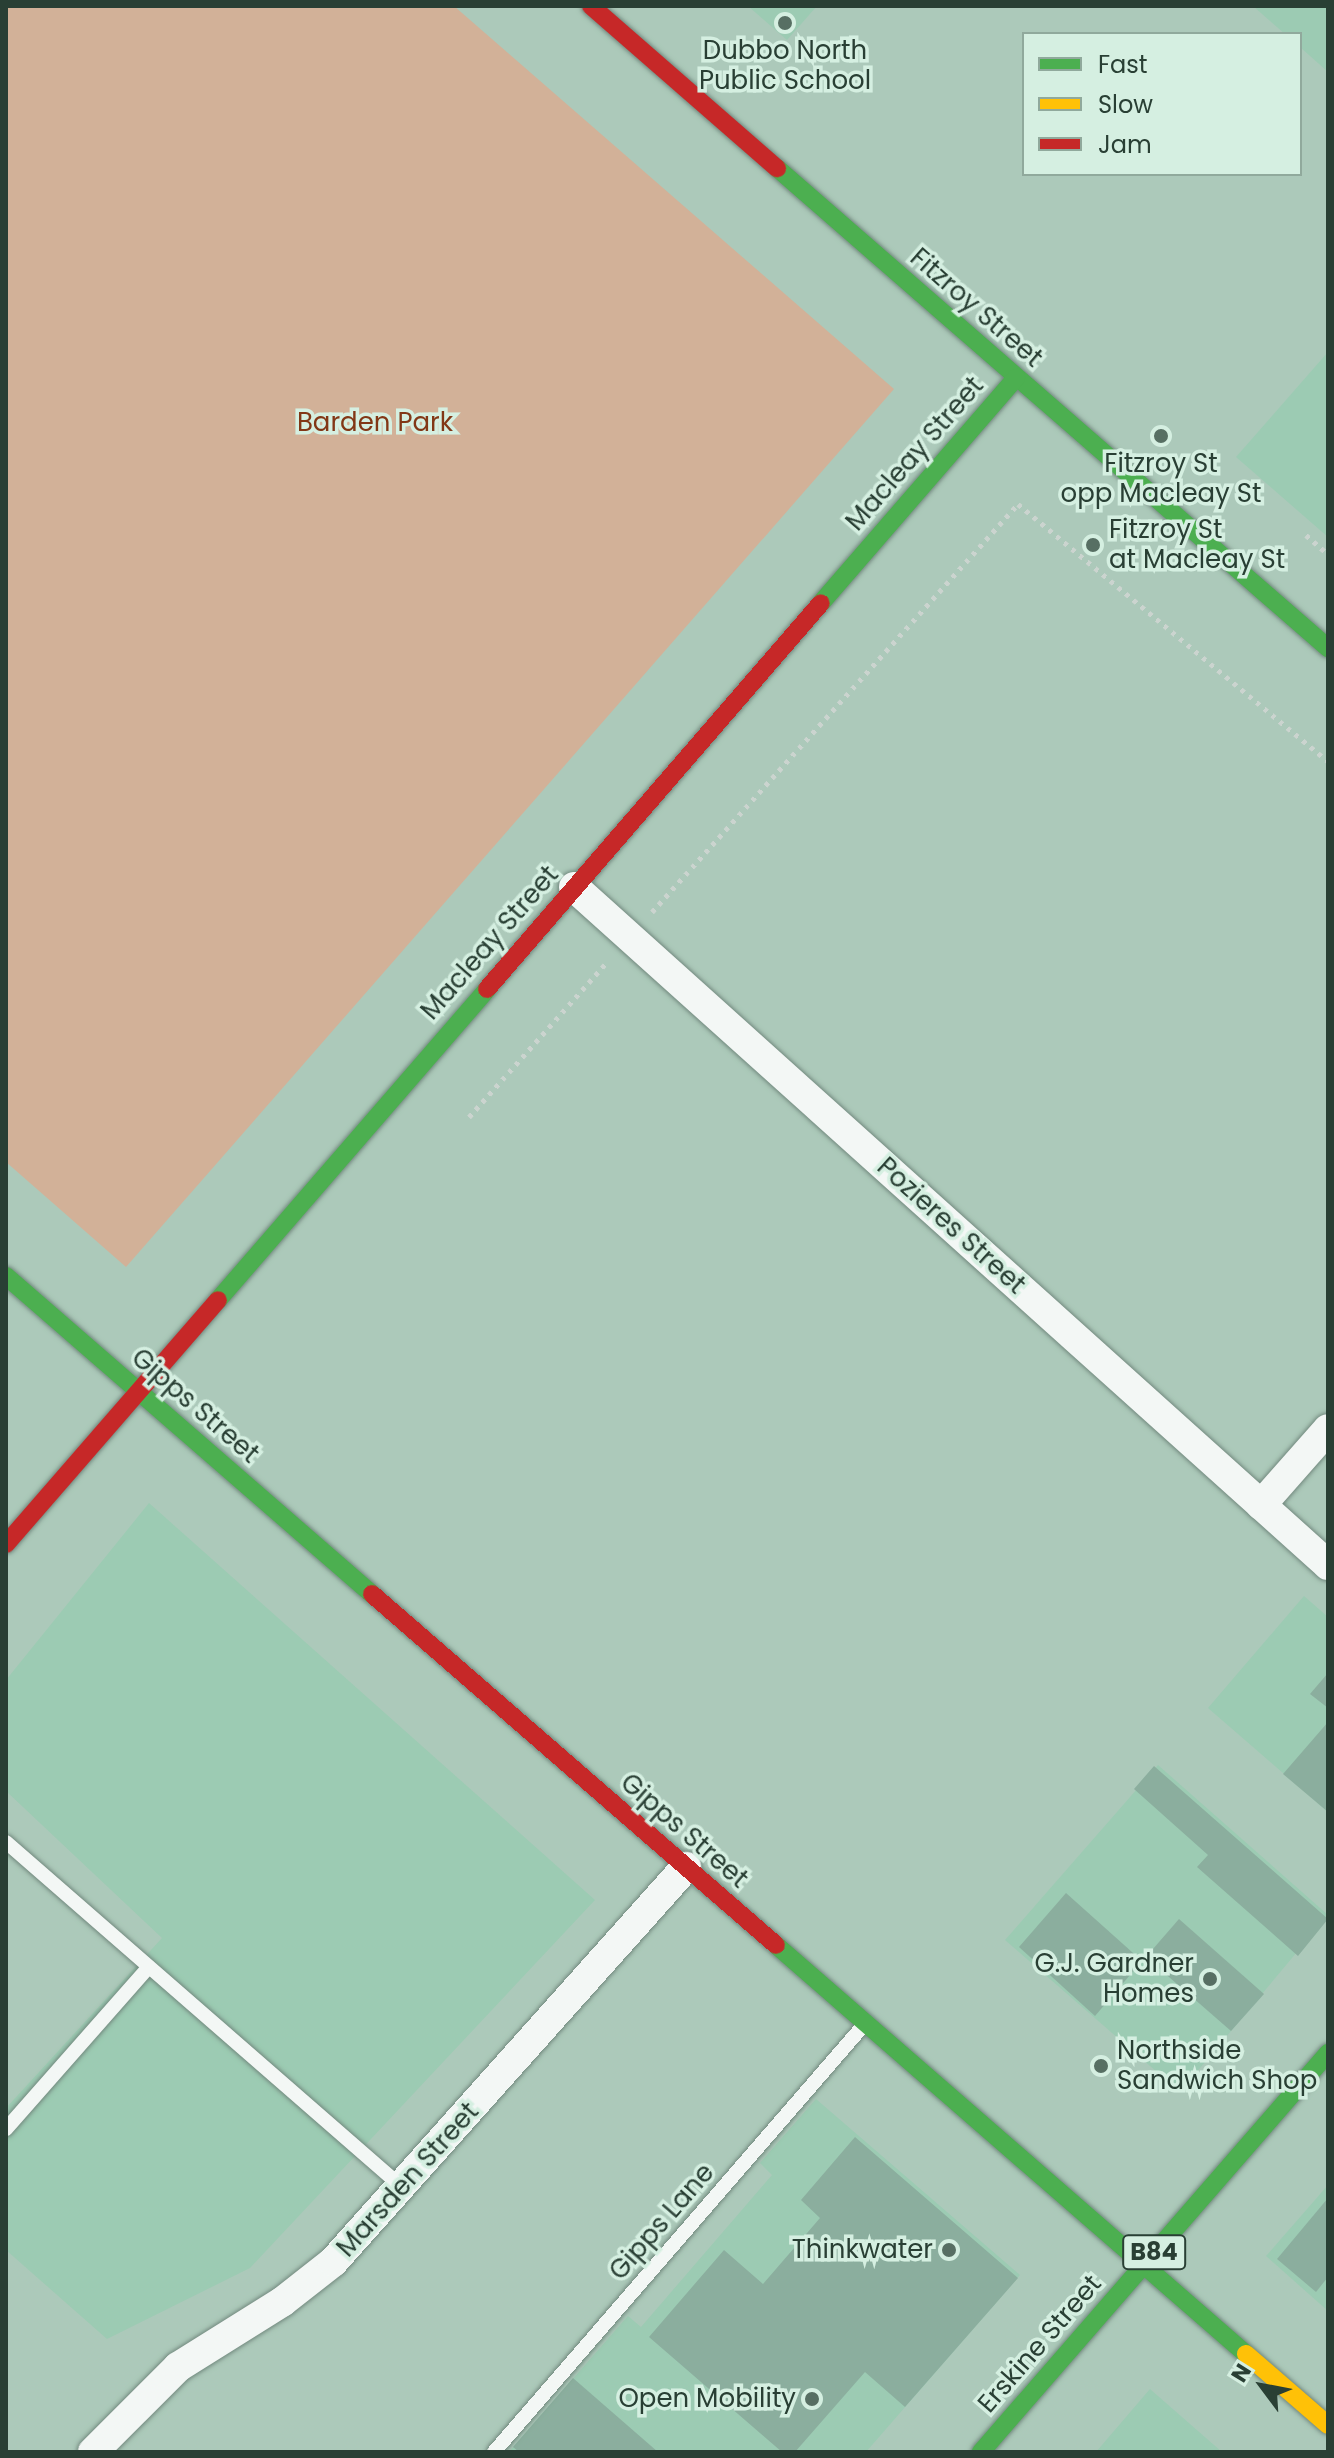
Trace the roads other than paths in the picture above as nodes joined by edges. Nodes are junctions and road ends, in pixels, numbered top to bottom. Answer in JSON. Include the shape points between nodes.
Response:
{"nodes":[{"id":1,"x":591,"y":6,"type":"edge"},
{"id":2,"x":1016,"y":378,"type":"junction"},
{"id":3,"x":1328,"y":648,"type":"edge"},
{"id":4,"x":574,"y":887,"type":"junction"},
{"id":5,"x":6,"y":1276,"type":"edge"},
{"id":6,"x":136,"y":1390,"type":"junction"},
{"id":7,"x":1328,"y":1429,"type":"edge"},
{"id":8,"x":1261,"y":1505,"type":"junction"},
{"id":9,"x":6,"y":1544,"type":"edge"},
{"id":10,"x":1328,"y":1565,"type":"edge"},
{"id":11,"x":6,"y":1842,"type":"edge"},
{"id":12,"x":686,"y":1867,"type":"junction"},
{"id":13,"x":149,"y":1967,"type":"junction"},
{"id":14,"x":866,"y":2023,"type":"junction"},
{"id":15,"x":1328,"y":2053,"type":"edge"},
{"id":16,"x":6,"y":2129,"type":"edge"},
{"id":17,"x":403,"y":2188,"type":"junction"},
{"id":18,"x":1143,"y":2265,"type":"junction"},
{"id":19,"x":1328,"y":2425,"type":"edge"},
{"id":20,"x":93,"y":2452,"type":"edge"},
{"id":21,"x":494,"y":2452,"type":"edge"},
{"id":22,"x":981,"y":2452,"type":"edge"}],
"edges":[{"from":1,"to":2,"type":"street","name":"Fitzroy Street"},
{"from":2,"to":3,"type":"street","name":"Fitzroy Street"},
{"from":2,"to":4,"type":"street","name":"Macleay Street"},
{"from":4,"to":6,"type":"street","name":"Macleay Street"},
{"from":4,"to":8,"type":"street","name":"Pozieres Street"},
{"from":5,"to":6,"type":"street","name":"Gipps Street"},
{"from":6,"to":9,"type":"street","name":"Macleay Street"},
{"from":6,"to":12,"type":"street","name":"Gipps Street"},
{"from":7,"to":8,"type":"street"},
{"from":8,"to":10,"type":"street","name":"Pozieres Street"},
{"from":11,"to":13,"type":"lane"},
{"from":12,"to":14,"type":"street","name":"Gipps Street"},
{"from":12,"to":17,"type":"street","name":"Marsden Street"},
{"from":13,"to":16,"type":"lane"},
{"from":13,"to":17,"type":"lane"},
{"from":14,"to":18,"type":"street","name":"Gipps Street"},
{"from":14,"to":21,"type":"lane","name":"Gipps Lane"},
{"from":15,"to":18,"type":"street","name":"Erskine Street","number":"B84"},
{"from":17,"to":20,"type":"street","name":"Marsden Street","via":[[333,2262],[282,2302],[178,2367]]},
{"from":18,"to":19,"type":"street","name":"Gipps Street"},
{"from":18,"to":22,"type":"street","name":"Erskine Street","number":"B84"}]}
